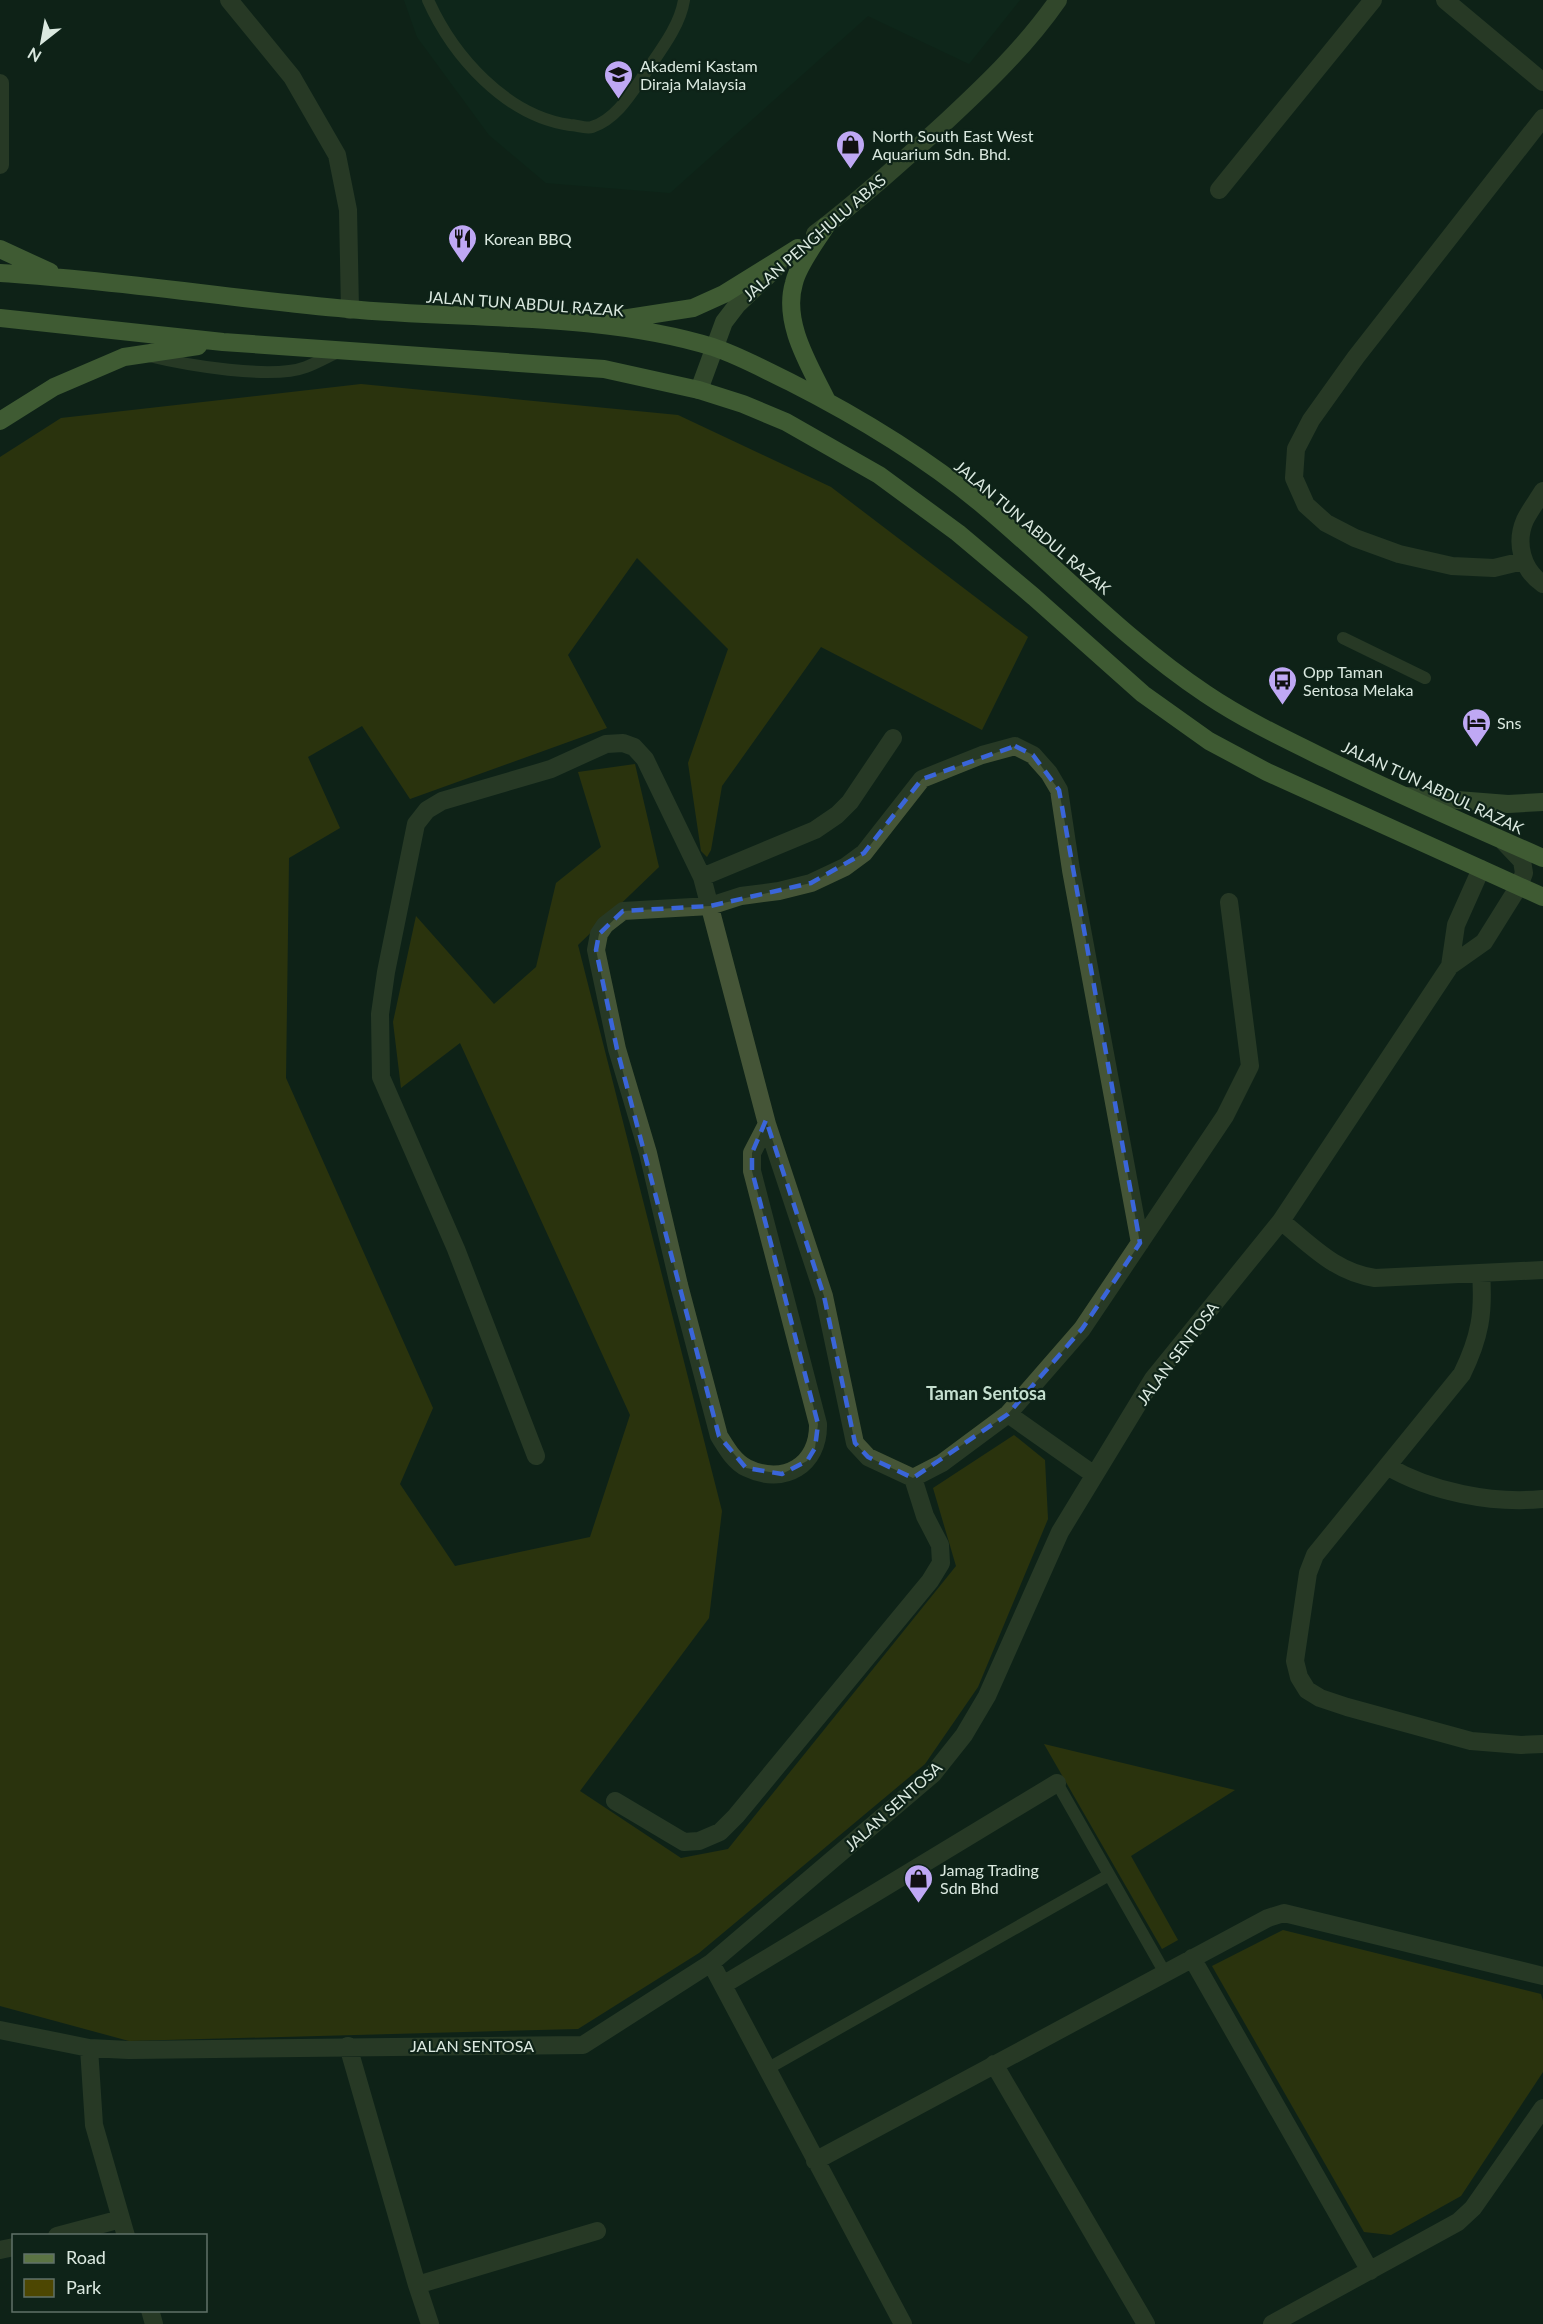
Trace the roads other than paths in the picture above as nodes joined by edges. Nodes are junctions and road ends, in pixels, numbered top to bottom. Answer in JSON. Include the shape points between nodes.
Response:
{"nodes":[{"id":1,"x":229,"y":0,"type":"edge"},
{"id":2,"x":428,"y":0,"type":"edge"},
{"id":3,"x":684,"y":0,"type":"edge"},
{"id":4,"x":1373,"y":0,"type":"edge"},
{"id":5,"x":1445,"y":0,"type":"edge"},
{"id":6,"x":1052,"y":2,"type":"edge"},
{"id":7,"x":1543,"y":82,"type":"edge"},
{"id":8,"x":0,"y":83,"type":"edge"},
{"id":9,"x":1543,"y":118,"type":"edge"},
{"id":10,"x":0,"y":165,"type":"edge"},
{"id":11,"x":1219,"y":190,"type":"dead end"},
{"id":12,"x":826,"y":226,"type":"junction"},
{"id":13,"x":798,"y":248,"type":"junction"},
{"id":14,"x":0,"y":249,"type":"edge"},
{"id":15,"x":0,"y":273,"type":"edge"},
{"id":16,"x":61,"y":277,"type":"junction"},
{"id":17,"x":350,"y":310,"type":"junction"},
{"id":18,"x":0,"y":318,"type":"edge"},
{"id":19,"x":589,"y":324,"type":"junction"},
{"id":20,"x":223,"y":342,"type":"junction"},
{"id":21,"x":713,"y":347,"type":"junction"},
{"id":22,"x":341,"y":351,"type":"junction"},
{"id":23,"x":142,"y":355,"type":"junction"},
{"id":24,"x":699,"y":390,"type":"junction"},
{"id":25,"x":827,"y":401,"type":"junction"},
{"id":26,"x":0,"y":421,"type":"edge"},
{"id":27,"x":1543,"y":491,"type":"edge"},
{"id":28,"x":1523,"y":561,"type":"junction"},
{"id":29,"x":1543,"y":584,"type":"edge"},
{"id":30,"x":1343,"y":638,"type":"dead end"},
{"id":31,"x":1425,"y":678,"type":"dead end"},
{"id":32,"x":892,"y":738,"type":"dead end"},
{"id":33,"x":1401,"y":796,"type":"junction"},
{"id":34,"x":1543,"y":802,"type":"edge"},
{"id":35,"x":1502,"y":840,"type":"junction"},
{"id":36,"x":1541,"y":854,"type":"edge"},
{"id":37,"x":1480,"y":869,"type":"junction"},
{"id":38,"x":702,"y":877,"type":"junction"},
{"id":39,"x":1519,"y":886,"type":"junction"},
{"id":40,"x":1543,"y":897,"type":"edge"},
{"id":41,"x":1229,"y":902,"type":"dead end"},
{"id":42,"x":710,"y":906,"type":"junction"},
{"id":43,"x":1450,"y":966,"type":"junction"},
{"id":44,"x":767,"y":1124,"type":"junction"},
{"id":45,"x":1281,"y":1221,"type":"junction"},
{"id":46,"x":1140,"y":1243,"type":"junction"},
{"id":47,"x":1543,"y":1270,"type":"edge"},
{"id":48,"x":1481,"y":1273,"type":"junction"},
{"id":49,"x":1008,"y":1414,"type":"junction"},
{"id":50,"x":536,"y":1456,"type":"dead end"},
{"id":51,"x":1386,"y":1466,"type":"junction"},
{"id":52,"x":1093,"y":1474,"type":"junction"},
{"id":53,"x":913,"y":1478,"type":"junction"},
{"id":54,"x":1543,"y":1499,"type":"edge"},
{"id":55,"x":1543,"y":1743,"type":"edge"},
{"id":56,"x":1057,"y":1783,"type":"joint"},
{"id":57,"x":615,"y":1801,"type":"dead end"},
{"id":58,"x":1109,"y":1875,"type":"junction"},
{"id":59,"x":1192,"y":1958,"type":"junction"},
{"id":60,"x":711,"y":1964,"type":"junction"},
{"id":61,"x":1165,"y":1973,"type":"junction"},
{"id":62,"x":1543,"y":1976,"type":"edge"},
{"id":63,"x":723,"y":1985,"type":"junction"},
{"id":64,"x":0,"y":2030,"type":"edge"},
{"id":65,"x":348,"y":2046,"type":"junction"},
{"id":66,"x":89,"y":2048,"type":"junction"},
{"id":67,"x":994,"y":2064,"type":"junction"},
{"id":68,"x":767,"y":2069,"type":"junction"},
{"id":69,"x":1543,"y":2108,"type":"edge"},
{"id":70,"x":815,"y":2161,"type":"junction"},
{"id":71,"x":124,"y":2227,"type":"edge"},
{"id":72,"x":597,"y":2231,"type":"dead end"},
{"id":73,"x":65,"y":2234,"type":"edge"},
{"id":74,"x":1370,"y":2271,"type":"junction"},
{"id":75,"x":417,"y":2285,"type":"junction"},
{"id":76,"x":430,"y":2324,"type":"edge"},
{"id":77,"x":903,"y":2324,"type":"edge"},
{"id":78,"x":1146,"y":2324,"type":"edge"},
{"id":79,"x":1272,"y":2324,"type":"edge"}],
"edges":[{"from":1,"to":17,"type":"street","via":[[292,77],[337,155],[348,210]]},
{"from":2,"to":3,"type":"lane","via":[[440,27],[464,58],[507,100],[549,122],[591,127],[614,114],[636,87],[666,42]]},
{"from":4,"to":11,"type":"street"},
{"from":5,"to":7,"type":"street"},
{"from":6,"to":12,"type":"main road","name":"JALAN PENGHULU ABAS","via":[[1024,44],[981,90]]},
{"from":8,"to":10,"type":"street"},
{"from":9,"to":28,"type":"street","via":[[1311,420],[1296,449],[1294,478],[1306,505],[1326,523],[1399,554],[1452,566],[1494,568]]},
{"from":12,"to":13,"type":"main road","name":"JALAN PENGHULU ABAS"},
{"from":12,"to":25,"type":"highway","via":[[794,281],[791,299],[796,333]]},
{"from":13,"to":19,"type":"highway","via":[[724,294],[693,308]]},
{"from":13,"to":21,"type":"main road","name":"JALAN PENGHULU ABAS","via":[[737,305]]},
{"from":14,"to":16,"type":"highway"},
{"from":15,"to":16,"type":"highway","name":"JALAN TUN ABDUL RAZAK"},
{"from":16,"to":17,"type":"highway","name":"JALAN TUN ABDUL RAZAK"},
{"from":17,"to":19,"type":"highway","name":"JALAN TUN ABDUL RAZAK"},
{"from":18,"to":20,"type":"highway"},
{"from":19,"to":21,"type":"highway","name":"JALAN TUN ABDUL RAZAK"},
{"from":20,"to":22,"type":"highway"},
{"from":20,"to":23,"type":"highway"},
{"from":21,"to":24,"type":"main road","name":"JALAN PENGHULU ABAS"},
{"from":21,"to":25,"type":"highway","name":"JALAN TUN ABDUL RAZAK"},
{"from":22,"to":23,"type":"lane","via":[[304,368],[280,371],[193,367]]},
{"from":22,"to":24,"type":"highway","via":[[604,369]]},
{"from":23,"to":26,"type":"highway","via":[[124,357],[54,387]]},
{"from":24,"to":37,"type":"highway","via":[[786,422],[879,475],[958,533],[1143,694],[1209,741],[1267,772]]},
{"from":25,"to":33,"type":"highway","name":"JALAN TUN ABDUL RAZAK","via":[[908,449],[982,504],[1141,646],[1205,693],[1248,720]]},
{"from":27,"to":28,"type":"street","via":[[1525,521],[1520,541]]},
{"from":28,"to":29,"type":"street"},
{"from":30,"to":31,"type":"lane"},
{"from":32,"to":38,"type":"street","via":[[850,802],[837,815],[815,830]]},
{"from":33,"to":34,"type":"main road","via":[[1508,804]]},
{"from":33,"to":35,"type":"highway","name":"JALAN TUN ABDUL RAZAK"},
{"from":35,"to":36,"type":"highway","name":"JALAN TUN ABDUL RAZAK"},
{"from":35,"to":39,"type":"street","via":[[1522,861],[1524,873]]},
{"from":37,"to":39,"type":"highway"},
{"from":37,"to":43,"type":"street","name":"JALAN SENTOSA","via":[[1456,925]]},
{"from":38,"to":42,"type":"street"},
{"from":38,"to":50,"type":"street","via":[[645,759],[634,747],[623,743],[606,744],[551,769],[442,801],[427,810],[416,824],[380,1014],[381,1077],[456,1249]]},
{"from":39,"to":40,"type":"highway"},
{"from":39,"to":43,"type":"street","name":"JALAN SENTOSA","via":[[1484,942]]},
{"from":41,"to":46,"type":"street","via":[[1250,1066],[1225,1116]]},
{"from":42,"to":44,"type":"street"},
{"from":42,"to":44,"type":"street","via":[[623,911],[605,925],[596,950],[617,1049],[648,1153],[719,1436],[746,1468],[782,1474],[807,1461],[815,1449],[818,1424],[752,1171],[752,1153]]},
{"from":42,"to":46,"type":"street","via":[[811,883],[845,867],[864,853],[922,779],[1015,746],[1033,755],[1059,790]]},
{"from":43,"to":45,"type":"street","name":"JALAN SENTOSA"},
{"from":44,"to":53,"type":"street","via":[[824,1296],[855,1443],[868,1457]]},
{"from":45,"to":48,"type":"street","via":[[1340,1267],[1357,1275],[1375,1278]]},
{"from":45,"to":52,"type":"street","name":"JALAN SENTOSA","via":[[1153,1379]]},
{"from":46,"to":49,"type":"street","via":[[1082,1329]]},
{"from":47,"to":48,"type":"street"},
{"from":48,"to":51,"type":"street","via":[[1481,1326],[1473,1352],[1462,1374]]},
{"from":49,"to":52,"type":"street"},
{"from":49,"to":53,"type":"street","via":[[942,1463]]},
{"from":51,"to":54,"type":"street","via":[[1444,1489],[1520,1501]]},
{"from":51,"to":55,"type":"street","via":[[1315,1555],[1308,1573],[1295,1661],[1299,1677],[1307,1690],[1320,1698],[1471,1741]]},
{"from":52,"to":60,"type":"street","name":"JALAN SENTOSA","via":[[1060,1532],[987,1696],[958,1743],[933,1774]]},
{"from":53,"to":57,"type":"street","via":[[925,1516],[940,1545],[941,1563],[736,1816],[720,1832],[699,1842],[684,1842]]},
{"from":56,"to":58,"type":"lane"},
{"from":56,"to":63,"type":"street"},
{"from":58,"to":61,"type":"lane"},
{"from":58,"to":68,"type":"lane"},
{"from":59,"to":61,"type":"street"},
{"from":59,"to":62,"type":"street","via":[[1284,1913]]},
{"from":59,"to":74,"type":"street"},
{"from":60,"to":63,"type":"street"},
{"from":60,"to":65,"type":"street","name":"JALAN SENTOSA","via":[[583,2045]]},
{"from":61,"to":67,"type":"street"},
{"from":63,"to":68,"type":"street"},
{"from":64,"to":66,"type":"street","name":"JALAN SENTOSA"},
{"from":65,"to":66,"type":"street","name":"JALAN SENTOSA"},
{"from":65,"to":75,"type":"street"},
{"from":66,"to":71,"type":"street","via":[[94,2126]]},
{"from":67,"to":70,"type":"street"},
{"from":67,"to":78,"type":"street"},
{"from":68,"to":70,"type":"street"},
{"from":69,"to":74,"type":"street","via":[[1473,2208],[1458,2222]]},
{"from":70,"to":77,"type":"street"},
{"from":71,"to":73,"type":"street"},
{"from":72,"to":75,"type":"street"},
{"from":74,"to":79,"type":"street"},
{"from":75,"to":76,"type":"street"}]}
